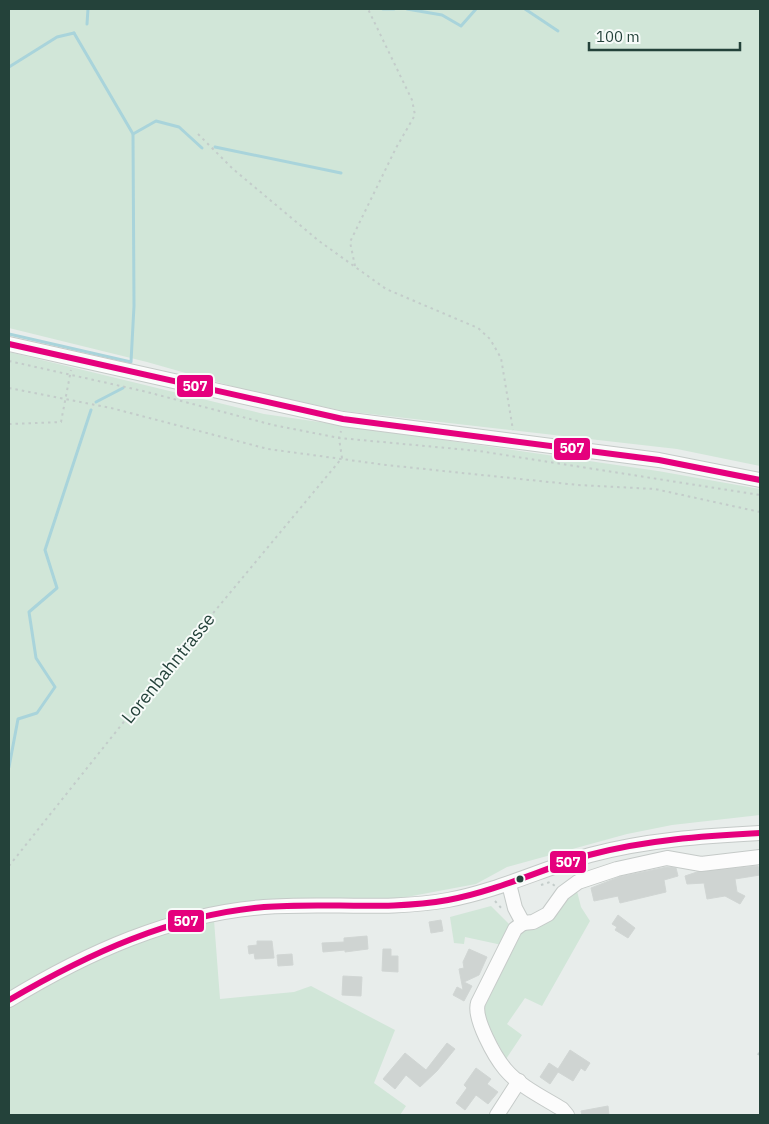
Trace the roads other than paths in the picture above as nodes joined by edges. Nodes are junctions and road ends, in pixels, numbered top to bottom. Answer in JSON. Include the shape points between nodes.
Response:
{"nodes":[{"id":1,"x":9,"y":344,"type":"edge"},
{"id":2,"x":760,"y":480,"type":"edge"},
{"id":3,"x":760,"y":833,"type":"edge"},
{"id":4,"x":760,"y":856,"type":"edge"},
{"id":5,"x":510,"y":889,"type":"junction"},
{"id":6,"x":523,"y":922,"type":"junction"},
{"id":7,"x":9,"y":1000,"type":"edge"},
{"id":8,"x":519,"y":1081,"type":"junction"},
{"id":9,"x":497,"y":1115,"type":"edge"},
{"id":10,"x":567,"y":1115,"type":"edge"}],
"edges":[{"from":1,"to":2,"type":"street","via":[[343,419],[659,460]]},
{"from":3,"to":5,"type":"street","via":[[698,836],[611,850]]},
{"from":4,"to":6,"type":"street","via":[[701,864],[676,859],[654,860],[589,877],[563,892],[548,914],[533,922]]},
{"from":5,"to":6,"type":"street"},
{"from":5,"to":7,"type":"street","via":[[420,904],[270,906],[218,913],[162,928],[104,949],[50,975]]},
{"from":6,"to":8,"type":"street","via":[[515,929],[476,1008],[496,1055],[505,1070]]},
{"from":8,"to":9,"type":"street"},
{"from":8,"to":10,"type":"street"}]}
